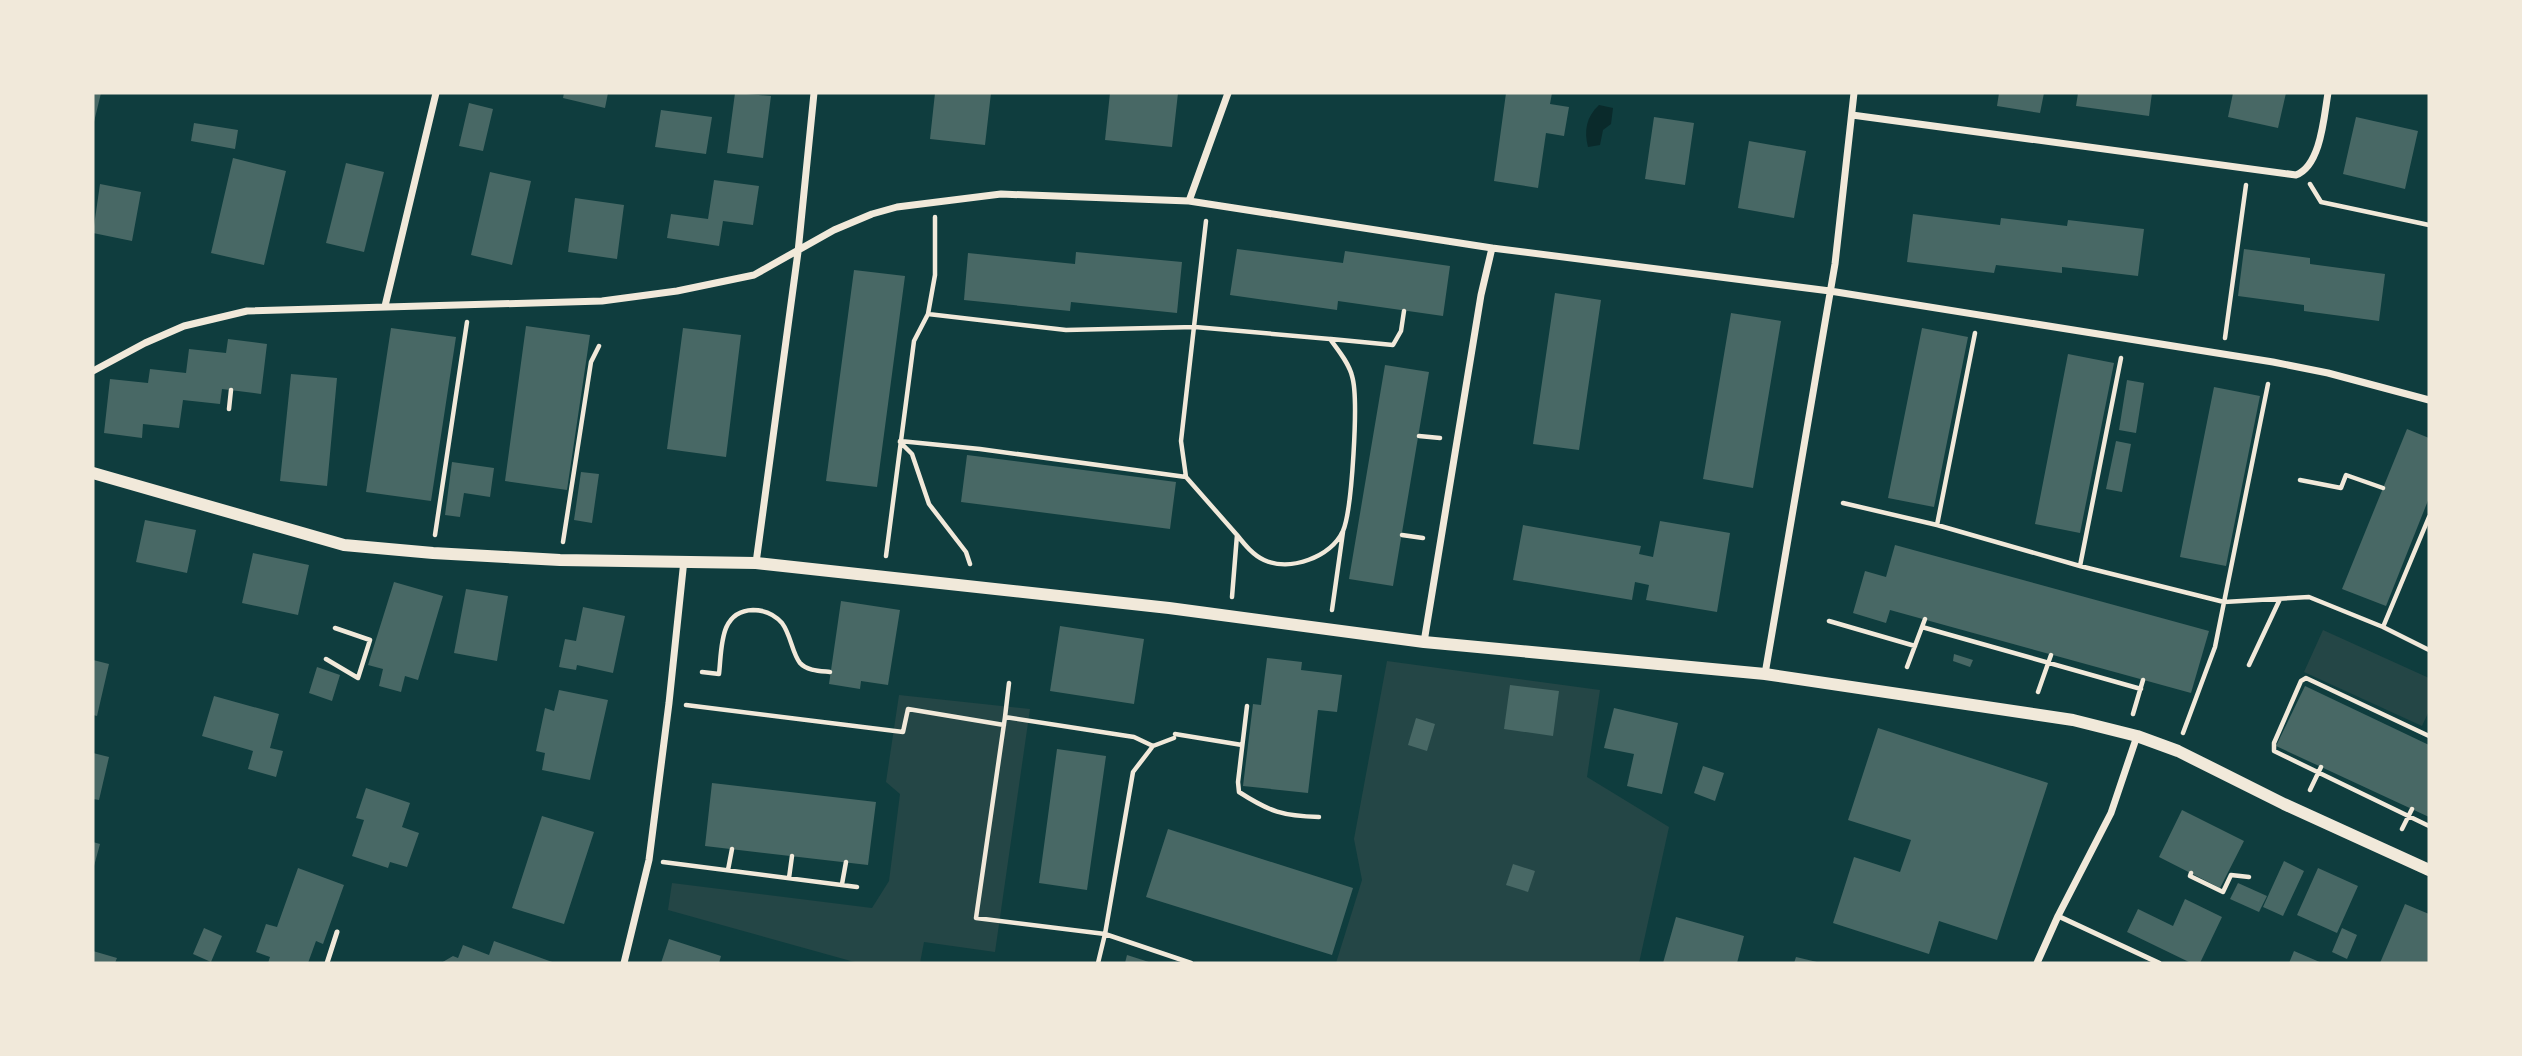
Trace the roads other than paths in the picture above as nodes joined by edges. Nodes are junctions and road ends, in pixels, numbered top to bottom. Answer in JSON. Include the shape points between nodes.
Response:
{"nodes":[{"id":1,"x":436,"y":93,"type":"edge"},
{"id":2,"x":814,"y":93,"type":"edge"},
{"id":3,"x":1228,"y":93,"type":"edge"},
{"id":4,"x":1854,"y":93,"type":"edge"},
{"id":5,"x":2328,"y":93,"type":"edge"},
{"id":6,"x":1852,"y":115,"type":"junction"},
{"id":7,"x":1189,"y":201,"type":"junction"},
{"id":8,"x":1492,"y":248,"type":"junction"},
{"id":9,"x":798,"y":252,"type":"junction"},
{"id":10,"x":1829,"y":291,"type":"junction"},
{"id":11,"x":385,"y":306,"type":"junction"},
{"id":12,"x":93,"y":371,"type":"edge"},
{"id":13,"x":2429,"y":400,"type":"edge"},
{"id":14,"x":93,"y":473,"type":"edge"},
{"id":15,"x":684,"y":560,"type":"junction"},
{"id":16,"x":756,"y":563,"type":"junction"},
{"id":17,"x":1424,"y":642,"type":"junction"},
{"id":18,"x":1765,"y":674,"type":"junction"},
{"id":19,"x":2137,"y":736,"type":"junction"},
{"id":20,"x":2429,"y":870,"type":"edge"},
{"id":21,"x":2057,"y":916,"type":"junction"},
{"id":22,"x":337,"y":932,"type":"dead end"},
{"id":23,"x":327,"y":963,"type":"edge"},
{"id":24,"x":624,"y":963,"type":"edge"},
{"id":25,"x":2037,"y":963,"type":"edge"},
{"id":26,"x":2159,"y":963,"type":"edge"}],
"edges":[{"from":1,"to":11,"type":"street"},
{"from":2,"to":9,"type":"street"},
{"from":3,"to":7,"type":"street"},
{"from":4,"to":6,"type":"street"},
{"from":5,"to":6,"type":"street","via":[[2309,167],[2303,173],[2286,175]]},
{"from":6,"to":10,"type":"street"},
{"from":7,"to":8,"type":"street"},
{"from":7,"to":9,"type":"street","via":[[1001,194],[942,201],[872,214]]},
{"from":8,"to":10,"type":"street"},
{"from":8,"to":17,"type":"street"},
{"from":9,"to":11,"type":"street","via":[[754,275],[602,301]]},
{"from":9,"to":16,"type":"street"},
{"from":10,"to":13,"type":"street","via":[[2273,362]]},
{"from":10,"to":18,"type":"street"},
{"from":11,"to":12,"type":"street","via":[[247,311],[184,326]]},
{"from":14,"to":15,"type":"street","via":[[344,545],[433,554]]},
{"from":15,"to":16,"type":"street"},
{"from":15,"to":24,"type":"street","via":[[649,860]]},
{"from":16,"to":17,"type":"street","via":[[1169,608]]},
{"from":17,"to":18,"type":"street"},
{"from":18,"to":19,"type":"street","via":[[2073,720]]},
{"from":19,"to":20,"type":"street","via":[[2187,755]]},
{"from":19,"to":21,"type":"street","via":[[2110,813]]},
{"from":21,"to":25,"type":"street"},
{"from":21,"to":26,"type":"lane"},
{"from":22,"to":23,"type":"lane"}]}
